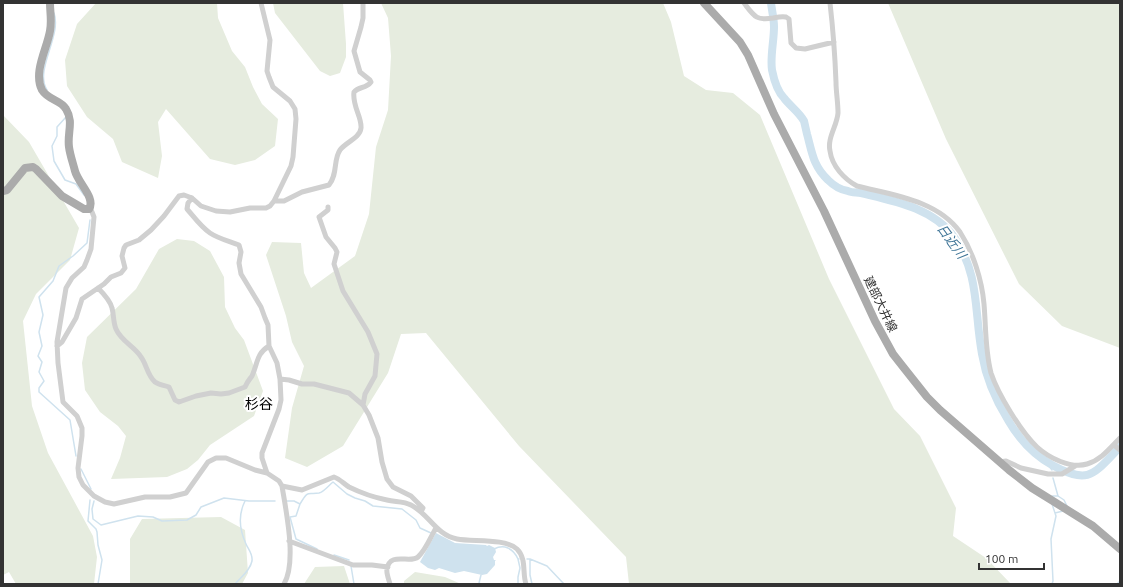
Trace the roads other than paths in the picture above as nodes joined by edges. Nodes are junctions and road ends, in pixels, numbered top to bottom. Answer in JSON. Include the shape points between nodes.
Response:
{"nodes":[{"id":1,"x":50,"y":3,"type":"edge"},
{"id":2,"x":260,"y":3,"type":"edge"},
{"id":3,"x":363,"y":3,"type":"edge"},
{"id":4,"x":704,"y":3,"type":"edge"},
{"id":5,"x":744,"y":3,"type":"edge"},
{"id":6,"x":830,"y":3,"type":"edge"},
{"id":7,"x":834,"y":42,"type":"junction"},
{"id":8,"x":3,"y":191,"type":"edge"},
{"id":9,"x":192,"y":198,"type":"junction"},
{"id":10,"x":274,"y":201,"type":"junction"},
{"id":11,"x":90,"y":207,"type":"junction"},
{"id":12,"x":328,"y":207,"type":"dead end"},
{"id":13,"x":98,"y":288,"type":"junction"},
{"id":14,"x":57,"y":346,"type":"junction"},
{"id":15,"x":269,"y":346,"type":"junction"},
{"id":16,"x":280,"y":379,"type":"junction"},
{"id":17,"x":363,"y":405,"type":"junction"},
{"id":18,"x":1120,"y":438,"type":"edge"},
{"id":19,"x":1117,"y":447,"type":"edge"},
{"id":20,"x":999,"y":462,"type":"junction"},
{"id":21,"x":1074,"y":467,"type":"junction"},
{"id":22,"x":267,"y":473,"type":"junction"},
{"id":23,"x":282,"y":486,"type":"junction"},
{"id":24,"x":421,"y":512,"type":"junction"},
{"id":25,"x":433,"y":532,"type":"junction"},
{"id":26,"x":290,"y":541,"type":"junction"},
{"id":27,"x":1120,"y":549,"type":"edge"},
{"id":28,"x":388,"y":567,"type":"junction"},
{"id":29,"x":284,"y":584,"type":"edge"},
{"id":30,"x":390,"y":584,"type":"edge"},
{"id":31,"x":526,"y":584,"type":"edge"}],
"edges":[{"from":1,"to":11,"type":"main road","via":[[51,28],[41,66],[41,85],[48,97],[64,106],[69,115],[69,147],[78,180],[90,197]]},
{"from":2,"to":10,"type":"street","via":[[270,40],[267,71],[273,87],[295,109],[296,119],[291,166]]},
{"from":3,"to":10,"type":"street","via":[[362,27],[354,51],[360,72],[370,82],[365,88],[359,88],[354,92],[360,130],[340,150],[334,178],[329,185],[302,192],[284,201]]},
{"from":4,"to":20,"type":"main road","name":"建部大井線","via":[[740,42],[748,55],[774,114],[893,354],[931,401]]},
{"from":5,"to":7,"type":"street","via":[[756,17],[768,19],[784,16],[789,19],[791,43],[796,48],[805,49]]},
{"from":6,"to":7,"type":"street"},
{"from":7,"to":21,"type":"street","via":[[838,114],[830,141],[832,159],[848,181],[857,186],[931,207],[960,232],[973,258],[979,279],[984,302],[991,373],[1000,394],[1036,446],[1058,461]]},
{"from":8,"to":11,"type":"main road","via":[[7,190],[25,168],[33,167],[62,196],[84,209]]},
{"from":9,"to":10,"type":"street","via":[[201,206],[230,212],[266,208]]},
{"from":9,"to":13,"type":"street","via":[[179,196],[151,230],[139,240],[126,245],[122,256],[125,268]]},
{"from":9,"to":15,"type":"street","via":[[187,209],[201,225],[209,233],[241,248],[241,274],[261,307],[268,325]]},
{"from":11,"to":14,"type":"street","via":[[94,217],[91,249],[84,267],[66,288]]},
{"from":12,"to":17,"type":"street","via":[[328,210],[319,216],[326,237],[337,252],[334,264],[343,291],[368,332],[377,354],[375,376],[365,394]]},
{"from":13,"to":14,"type":"street","via":[[82,299],[76,318]]},
{"from":13,"to":15,"type":"street","via":[[110,302],[117,331],[142,358],[154,381],[169,387],[178,402],[196,396],[225,394],[245,387],[262,351]]},
{"from":14,"to":22,"type":"street","via":[[63,402],[77,416],[82,428],[79,477],[94,496],[114,504],[145,497],[170,497],[186,493],[208,462],[216,458],[226,458]]},
{"from":15,"to":16,"type":"street","via":[[277,363]]},
{"from":16,"to":17,"type":"street","via":[[349,393]]},
{"from":16,"to":22,"type":"street","via":[[280,409],[262,452]]},
{"from":17,"to":24,"type":"street","via":[[378,438],[387,479],[393,487],[420,504],[423,508]]},
{"from":18,"to":19,"type":"street"},
{"from":19,"to":21,"type":"street","via":[[1097,460]]},
{"from":20,"to":21,"type":"street","via":[[1006,461],[1048,474],[1062,474]]},
{"from":20,"to":27,"type":"main road","name":"建部大井線","via":[[1032,488],[1093,526]]},
{"from":22,"to":23,"type":"street"},
{"from":23,"to":24,"type":"street","via":[[302,490],[334,477],[350,488],[387,500],[411,504]]},
{"from":23,"to":26,"type":"street"},
{"from":24,"to":25,"type":"street"},
{"from":25,"to":28,"type":"street","via":[[417,558],[394,559]]},
{"from":25,"to":31,"type":"street","via":[[456,539],[483,540],[513,547],[523,558]]},
{"from":26,"to":28,"type":"street","via":[[353,565]]},
{"from":26,"to":29,"type":"street"},
{"from":28,"to":30,"type":"street"}]}
